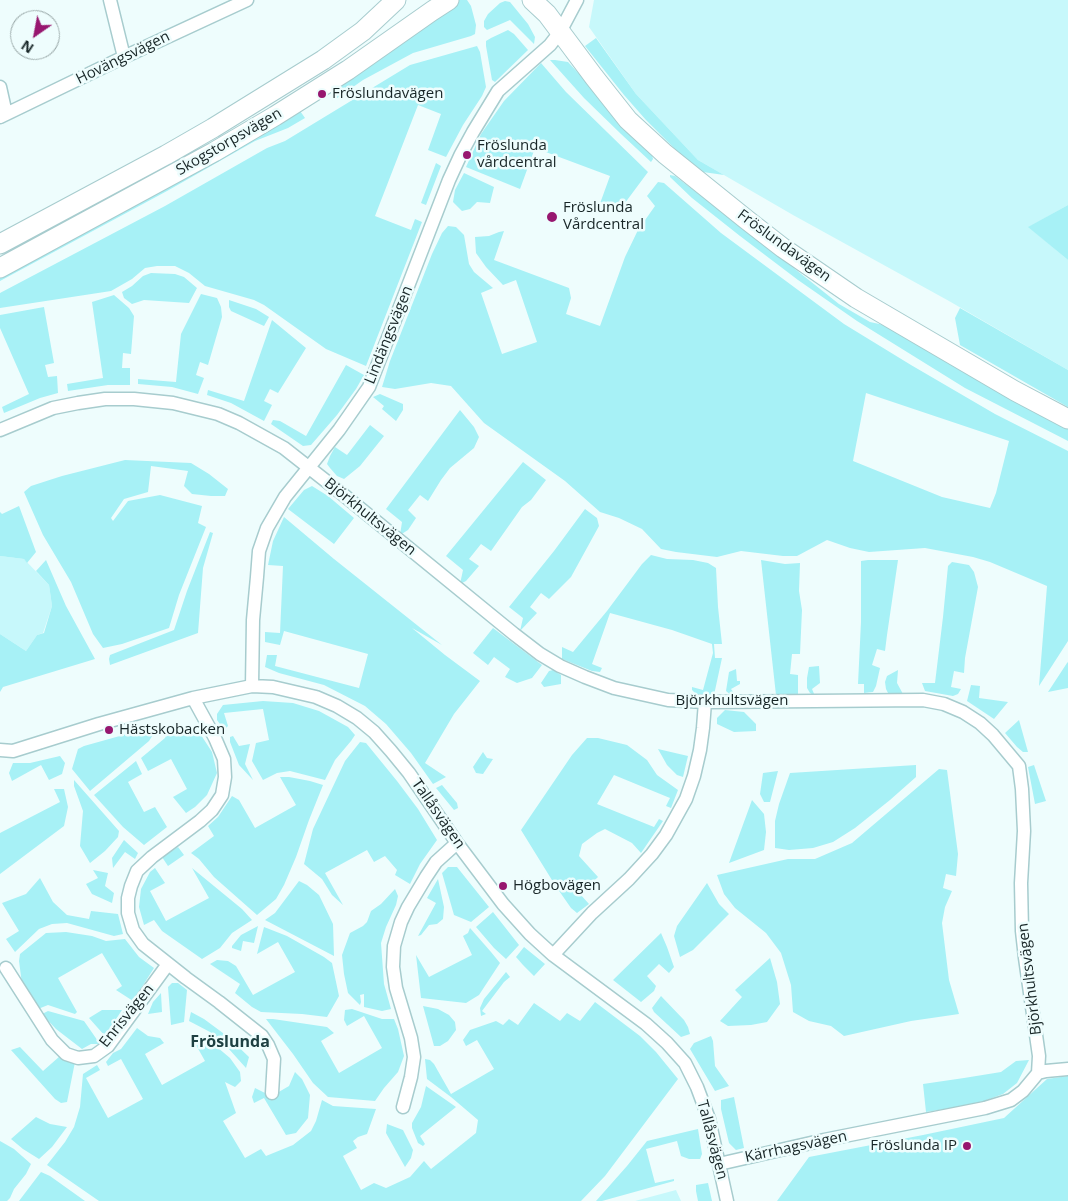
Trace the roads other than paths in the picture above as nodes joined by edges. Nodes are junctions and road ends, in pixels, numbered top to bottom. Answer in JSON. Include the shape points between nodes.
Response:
{"nodes":[{"id":1,"x":110,"y":0,"type":"edge"},
{"id":2,"x":396,"y":0,"type":"edge"},
{"id":3,"x":449,"y":0,"type":"edge"},
{"id":4,"x":532,"y":0,"type":"edge"},
{"id":5,"x":577,"y":0,"type":"edge"},
{"id":6,"x":239,"y":2,"type":"edge"},
{"id":7,"x":544,"y":7,"type":"edge"},
{"id":8,"x":560,"y":32,"type":"junction"},
{"id":9,"x":124,"y":57,"type":"junction"},
{"id":10,"x":0,"y":87,"type":"edge"},
{"id":11,"x":3,"y":116,"type":"edge"},
{"id":12,"x":0,"y":244,"type":"edge"},
{"id":13,"x":0,"y":268,"type":"edge"},
{"id":14,"x":1068,"y":420,"type":"edge"},
{"id":15,"x":0,"y":430,"type":"edge"},
{"id":16,"x":308,"y":467,"type":"junction"},
{"id":17,"x":252,"y":686,"type":"junction"},
{"id":18,"x":193,"y":698,"type":"junction"},
{"id":19,"x":705,"y":702,"type":"junction"},
{"id":20,"x":0,"y":750,"type":"edge"},
{"id":21,"x":457,"y":843,"type":"junction"},
{"id":22,"x":553,"y":955,"type":"junction"},
{"id":23,"x":168,"y":964,"type":"junction"},
{"id":24,"x":6,"y":968,"type":"dead end"},
{"id":25,"x":1068,"y":1070,"type":"edge"},
{"id":26,"x":1038,"y":1073,"type":"junction"},
{"id":27,"x":272,"y":1093,"type":"dead end"},
{"id":28,"x":403,"y":1107,"type":"dead end"},
{"id":29,"x":719,"y":1164,"type":"junction"},
{"id":30,"x":727,"y":1201,"type":"edge"}],
"edges":[{"from":1,"to":9,"type":"street"},
{"from":2,"to":12,"type":"main road","name":"Skogstorpsvägen","via":[[363,31],[324,60],[213,128]]},
{"from":3,"to":13,"type":"main road","name":"Skogstorpsvägen","via":[[275,116]]},
{"from":4,"to":7,"type":"main road","name":"Fröslundavägen"},
{"from":5,"to":8,"type":"street","name":"Lindängsvägen"},
{"from":6,"to":9,"type":"street","name":"Hovängsvägen"},
{"from":7,"to":8,"type":"main road","name":"Fröslundavägen"},
{"from":8,"to":14,"type":"main road","name":"Fröslundavägen","via":[[628,120],[665,154],[783,248],[856,298]]},
{"from":8,"to":16,"type":"street","name":"Lindängsvägen","via":[[550,45],[498,91],[473,132],[449,180],[369,387]]},
{"from":9,"to":11,"type":"street","name":"Hovängsvägen"},
{"from":10,"to":11,"type":"street"},
{"from":15,"to":16,"type":"street","name":"Björkhultsvägen","via":[[53,408],[78,403],[128,399],[174,403],[239,423],[284,448]]},
{"from":16,"to":17,"type":"street","name":"Lindängsvägen","via":[[285,497],[267,528],[259,551]]},
{"from":16,"to":19,"type":"street","name":"Björkhultsvägen","via":[[514,634],[560,666],[614,688],[668,700]]},
{"from":17,"to":18,"type":"street","name":"Tallåsvägen"},
{"from":17,"to":21,"type":"street","name":"Tallåsvägen","via":[[273,687],[316,697],[357,718],[374,732],[408,773]]},
{"from":18,"to":20,"type":"street","name":"Tallåsvägen","via":[[13,751]]},
{"from":18,"to":23,"type":"street","via":[[224,759],[222,795],[212,810],[137,871],[128,898],[133,930],[143,944]]},
{"from":19,"to":22,"type":"street","via":[[694,776],[686,799],[666,835],[629,879]]},
{"from":19,"to":26,"type":"street","name":"Björkhultsvägen","via":[[923,700],[962,712],[993,735],[1019,766],[1024,831],[1022,932],[1039,1056]]},
{"from":21,"to":22,"type":"street","name":"Tallåsvägen","via":[[502,904]]},
{"from":21,"to":28,"type":"street","via":[[436,862],[426,877],[401,922],[394,946],[396,988],[414,1057]]},
{"from":22,"to":29,"type":"street","name":"Tallåsvägen","via":[[646,1024],[685,1063],[709,1119]]},
{"from":23,"to":24,"type":"street","name":"Enrisvägen","via":[[108,1046],[94,1056],[78,1058],[66,1054],[52,1040]]},
{"from":23,"to":27,"type":"street","via":[[262,1036],[274,1060]]},
{"from":25,"to":26,"type":"street"},
{"from":26,"to":29,"type":"street","name":"Kärrhagsvägen","via":[[1023,1091],[998,1105]]},
{"from":29,"to":30,"type":"street","name":"Tallåsvägen"}]}
